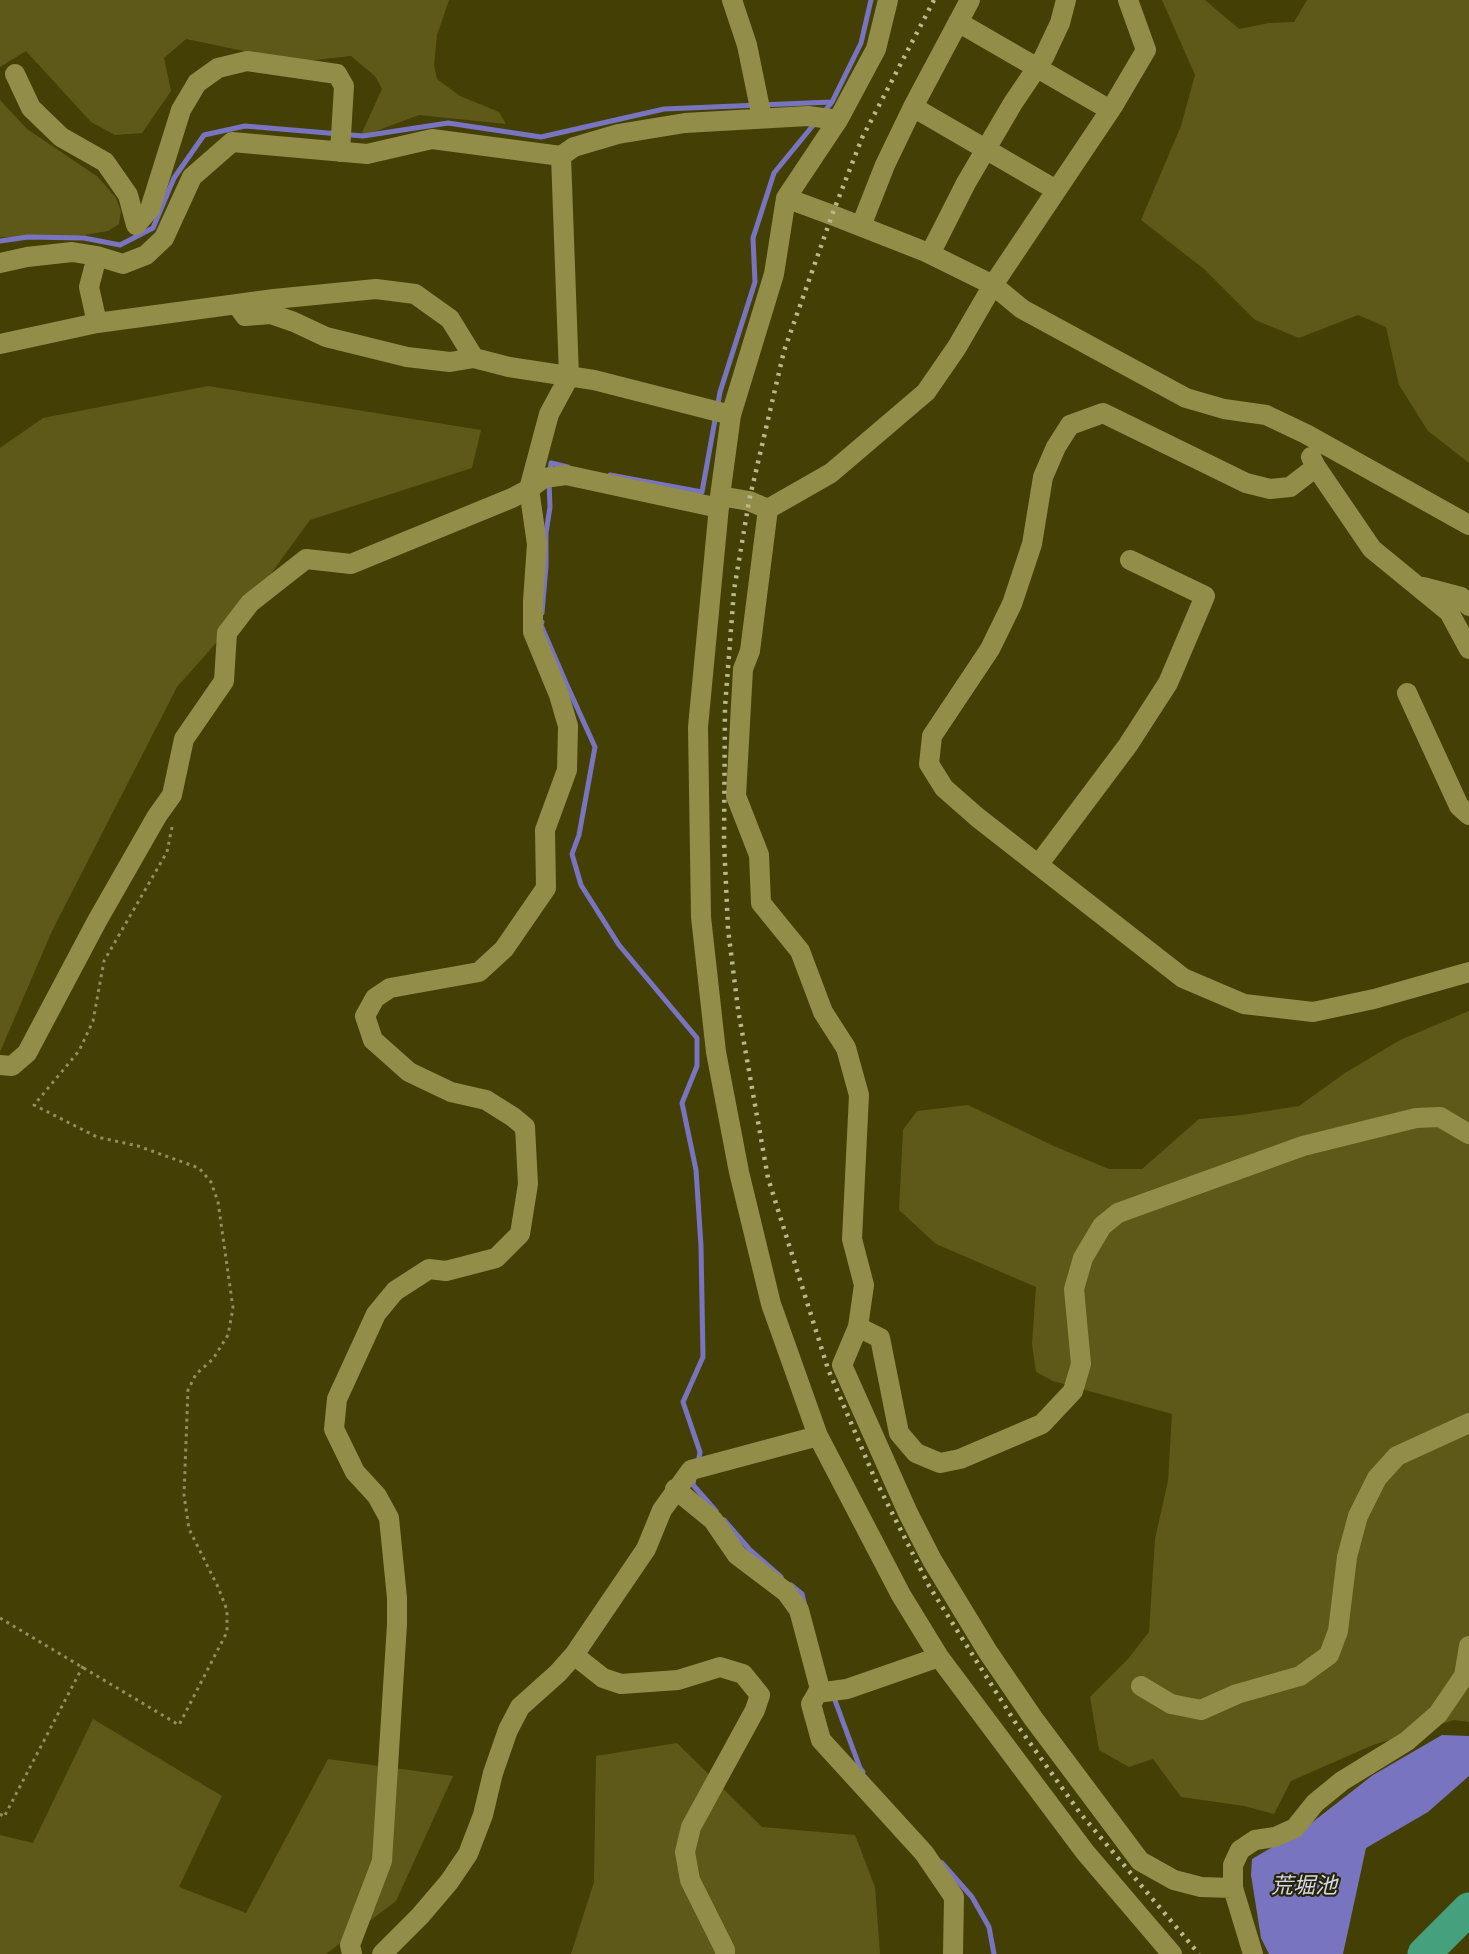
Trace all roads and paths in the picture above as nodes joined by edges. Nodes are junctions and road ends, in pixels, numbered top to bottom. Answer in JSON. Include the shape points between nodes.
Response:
{"nodes":[{"id":1,"x":732,"y":0,"type":"edge"},
{"id":2,"x":888,"y":0,"type":"edge"},
{"id":3,"x":970,"y":0,"type":"edge"},
{"id":4,"x":1066,"y":0,"type":"edge"},
{"id":5,"x":1128,"y":0,"type":"edge"},
{"id":6,"x":958,"y":22,"type":"junction"},
{"id":7,"x":1037,"y":68,"type":"junction"},
{"id":8,"x":15,"y":74,"type":"dead end"},
{"id":9,"x":913,"y":107,"type":"junction"},
{"id":10,"x":1110,"y":110,"type":"junction"},
{"id":11,"x":762,"y":118,"type":"junction"},
{"id":12,"x":838,"y":120,"type":"junction"},
{"id":13,"x":986,"y":150,"type":"junction"},
{"id":14,"x":340,"y":152,"type":"junction"},
{"id":15,"x":561,"y":156,"type":"junction"},
{"id":16,"x":1056,"y":190,"type":"junction"},
{"id":17,"x":786,"y":198,"type":"junction"},
{"id":18,"x":861,"y":226,"type":"junction"},
{"id":19,"x":930,"y":254,"type":"junction"},
{"id":20,"x":97,"y":256,"type":"junction"},
{"id":21,"x":0,"y":263,"type":"edge"},
{"id":22,"x":993,"y":285,"type":"junction"},
{"id":23,"x":236,"y":304,"type":"junction"},
{"id":24,"x":97,"y":323,"type":"junction"},
{"id":25,"x":0,"y":344,"type":"edge"},
{"id":26,"x":474,"y":358,"type":"junction"},
{"id":27,"x":568,"y":377,"type":"junction"},
{"id":28,"x":731,"y":416,"type":"junction"},
{"id":29,"x":1306,"y":434,"type":"junction"},
{"id":30,"x":1316,"y":467,"type":"junction"},
{"id":31,"x":529,"y":489,"type":"junction"},
{"id":32,"x":719,"y":502,"type":"junction"},
{"id":33,"x":768,"y":509,"type":"junction"},
{"id":34,"x":1469,"y":525,"type":"edge"},
{"id":35,"x":1130,"y":560,"type":"dead end"},
{"id":36,"x":1416,"y":585,"type":"junction"},
{"id":37,"x":1469,"y":606,"type":"edge"},
{"id":38,"x":1469,"y":649,"type":"edge"},
{"id":39,"x":1407,"y":693,"type":"dead end"},
{"id":40,"x":172,"y":795,"type":"junction"},
{"id":41,"x":1469,"y":815,"type":"edge"},
{"id":42,"x":1038,"y":865,"type":"junction"},
{"id":43,"x":1469,"y":972,"type":"edge"},
{"id":44,"x":0,"y":1065,"type":"edge"},
{"id":45,"x":1469,"y":1134,"type":"edge"},
{"id":46,"x":858,"y":1327,"type":"junction"},
{"id":47,"x":1469,"y":1423,"type":"edge"},
{"id":48,"x":818,"y":1436,"type":"junction"},
{"id":49,"x":675,"y":1490,"type":"junction"},
{"id":50,"x":0,"y":1618,"type":"edge"},
{"id":51,"x":1469,"y":1646,"type":"edge"},
{"id":52,"x":574,"y":1655,"type":"junction"},
{"id":53,"x":939,"y":1657,"type":"junction"},
{"id":54,"x":83,"y":1666,"type":"junction"},
{"id":55,"x":1141,"y":1686,"type":"dead end"},
{"id":56,"x":817,"y":1693,"type":"junction"},
{"id":57,"x":0,"y":1814,"type":"edge"},
{"id":58,"x":1233,"y":1888,"type":"junction"},
{"id":59,"x":1469,"y":1910,"type":"edge"},
{"id":60,"x":1434,"y":1945,"type":"edge"},
{"id":61,"x":352,"y":1954,"type":"edge"},
{"id":62,"x":382,"y":1954,"type":"edge"},
{"id":63,"x":725,"y":1954,"type":"edge"},
{"id":64,"x":953,"y":1954,"type":"edge"},
{"id":65,"x":1172,"y":1954,"type":"edge"},
{"id":66,"x":1253,"y":1954,"type":"edge"}],
"edges":[{"from":1,"to":11,"type":"street","via":[[747,45]]},
{"from":2,"to":12,"type":"street","via":[[876,49]]},
{"from":3,"to":6,"type":"street"},
{"from":4,"to":7,"type":"street","via":[[1053,39]]},
{"from":5,"to":10,"type":"street","via":[[1146,50]]},
{"from":6,"to":7,"type":"street"},
{"from":6,"to":9,"type":"street"},
{"from":7,"to":10,"type":"street"},
{"from":7,"to":13,"type":"street"},
{"from":8,"to":14,"type":"street","via":[[31,108],[61,137],[105,162],[128,195],[136,225],[150,209],[181,110],[196,83],[218,68],[247,61],[337,74],[344,86]]},
{"from":9,"to":13,"type":"street"},
{"from":9,"to":18,"type":"street"},
{"from":10,"to":16,"type":"street"},
{"from":11,"to":12,"type":"street","via":[[808,116]]},
{"from":11,"to":15,"type":"street","via":[[685,123],[618,134],[574,147]]},
{"from":12,"to":17,"type":"street"},
{"from":13,"to":16,"type":"street"},
{"from":13,"to":19,"type":"street"},
{"from":14,"to":15,"type":"street","via":[[367,154],[432,139]]},
{"from":14,"to":20,"type":"street","via":[[232,142],[192,177],[164,238],[146,255],[123,264]]},
{"from":15,"to":27,"type":"street"},
{"from":16,"to":22,"type":"street"},
{"from":17,"to":18,"type":"street"},
{"from":17,"to":28,"type":"street","via":[[774,274]]},
{"from":18,"to":19,"type":"street"},
{"from":19,"to":22,"type":"street"},
{"from":20,"to":21,"type":"street","via":[[72,252]]},
{"from":20,"to":24,"type":"street","via":[[89,287]]},
{"from":22,"to":29,"type":"street","via":[[1022,309],[1186,398],[1266,415]]},
{"from":22,"to":33,"type":"street","via":[[926,392],[831,473]]},
{"from":23,"to":24,"type":"street"},
{"from":23,"to":26,"type":"street","via":[[245,316],[271,314],[326,337],[407,357],[450,362]]},
{"from":23,"to":26,"type":"street","via":[[376,289],[415,294],[450,319]]},
{"from":24,"to":25,"type":"street"},
{"from":26,"to":27,"type":"street"},
{"from":27,"to":28,"type":"street","via":[[594,380]]},
{"from":27,"to":31,"type":"street","via":[[549,414]]},
{"from":28,"to":32,"type":"street"},
{"from":29,"to":30,"type":"street"},
{"from":29,"to":34,"type":"street"},
{"from":30,"to":36,"type":"street","via":[[1372,549]]},
{"from":30,"to":42,"type":"street","via":[[1290,487],[1270,489],[1246,483],[1102,413],[1070,425],[1043,477],[1032,544],[1012,604],[990,649],[932,736],[929,764],[944,788]]},
{"from":31,"to":32,"type":"street","via":[[544,478],[566,475]]},
{"from":31,"to":40,"type":"street","via":[[351,564],[306,559],[250,603],[227,633],[224,681],[184,739]]},
{"from":31,"to":61,"type":"street","via":[[537,544],[533,632],[568,726],[567,770],[545,830],[546,888],[504,949],[479,972],[390,988],[375,998],[364,1016],[373,1040],[409,1072],[451,1092],[486,1100],[525,1127],[528,1185],[520,1234],[495,1258],[446,1271],[429,1269],[395,1291],[376,1314],[338,1399],[334,1430],[355,1472],[377,1496],[389,1518],[397,1598],[382,1861],[350,1945]]},
{"from":32,"to":33,"type":"street","via":[[749,501]]},
{"from":32,"to":48,"type":"street","via":[[698,727],[700,917],[716,1052],[739,1172],[771,1305]]},
{"from":33,"to":46,"type":"street","via":[[750,651],[743,669],[736,796],[759,855],[761,903],[800,951],[823,1012],[846,1048],[859,1095],[852,1239],[864,1285]]},
{"from":35,"to":42,"type":"street","via":[[1205,596],[1168,683],[1128,745]]},
{"from":36,"to":37,"type":"street","via":[[1461,597]]},
{"from":36,"to":38,"type":"street","via":[[1449,612]]},
{"from":39,"to":41,"type":"street","via":[[1459,806]]},
{"from":40,"to":44,"type":"street","via":[[97,921],[27,1053],[12,1066]]},
{"from":40,"to":54,"type":"path","via":[[172,831],[167,852],[104,960],[93,1021],[79,1051],[34,1105],[97,1137],[138,1146],[199,1168],[211,1182],[219,1202],[233,1308],[228,1335],[188,1390],[184,1495],[189,1529],[226,1610],[227,1632],[179,1725]]},
{"from":42,"to":43,"type":"street","via":[[1183,978],[1244,1005],[1313,1012]]},
{"from":45,"to":46,"type":"street","via":[[1440,1116],[1416,1118],[1304,1146],[1118,1213],[1102,1226],[1083,1258],[1074,1289],[1081,1365],[1073,1391],[1042,1424],[960,1459],[940,1463],[916,1453],[899,1433],[880,1338]]},
{"from":46,"to":58,"type":"street","via":[[842,1365],[908,1513],[988,1652],[1140,1861],[1174,1880],[1201,1887]]},
{"from":47,"to":55,"type":"street","via":[[1397,1456],[1377,1478],[1358,1516],[1338,1631],[1329,1655],[1300,1676],[1237,1694],[1201,1710],[1171,1704]]},
{"from":48,"to":49,"type":"street","via":[[692,1470]]},
{"from":48,"to":53,"type":"street","via":[[901,1595]]},
{"from":49,"to":52,"type":"street","via":[[646,1549]]},
{"from":49,"to":56,"type":"street","via":[[713,1520],[736,1555],[786,1592],[799,1610],[820,1689]]},
{"from":50,"to":54,"type":"path"},
{"from":51,"to":58,"type":"street","via":[[1464,1676],[1438,1714],[1407,1741],[1342,1781],[1315,1803],[1295,1828],[1255,1840],[1240,1850],[1233,1865]]},
{"from":52,"to":62,"type":"street","via":[[520,1707],[508,1730],[468,1854],[420,1916]]},
{"from":52,"to":63,"type":"street","via":[[603,1678],[621,1684],[678,1680],[720,1667],[743,1674],[760,1695],[691,1827],[685,1852],[690,1880]]},
{"from":53,"to":56,"type":"street","via":[[848,1689]]},
{"from":53,"to":65,"type":"street","via":[[1084,1852]]},
{"from":54,"to":57,"type":"path","via":[[4,1817]]},
{"from":56,"to":64,"type":"street","via":[[810,1704],[821,1740],[924,1853],[954,1897]]},
{"from":58,"to":66,"type":"street"},
{"from":59,"to":60,"type":"highway"}]}
